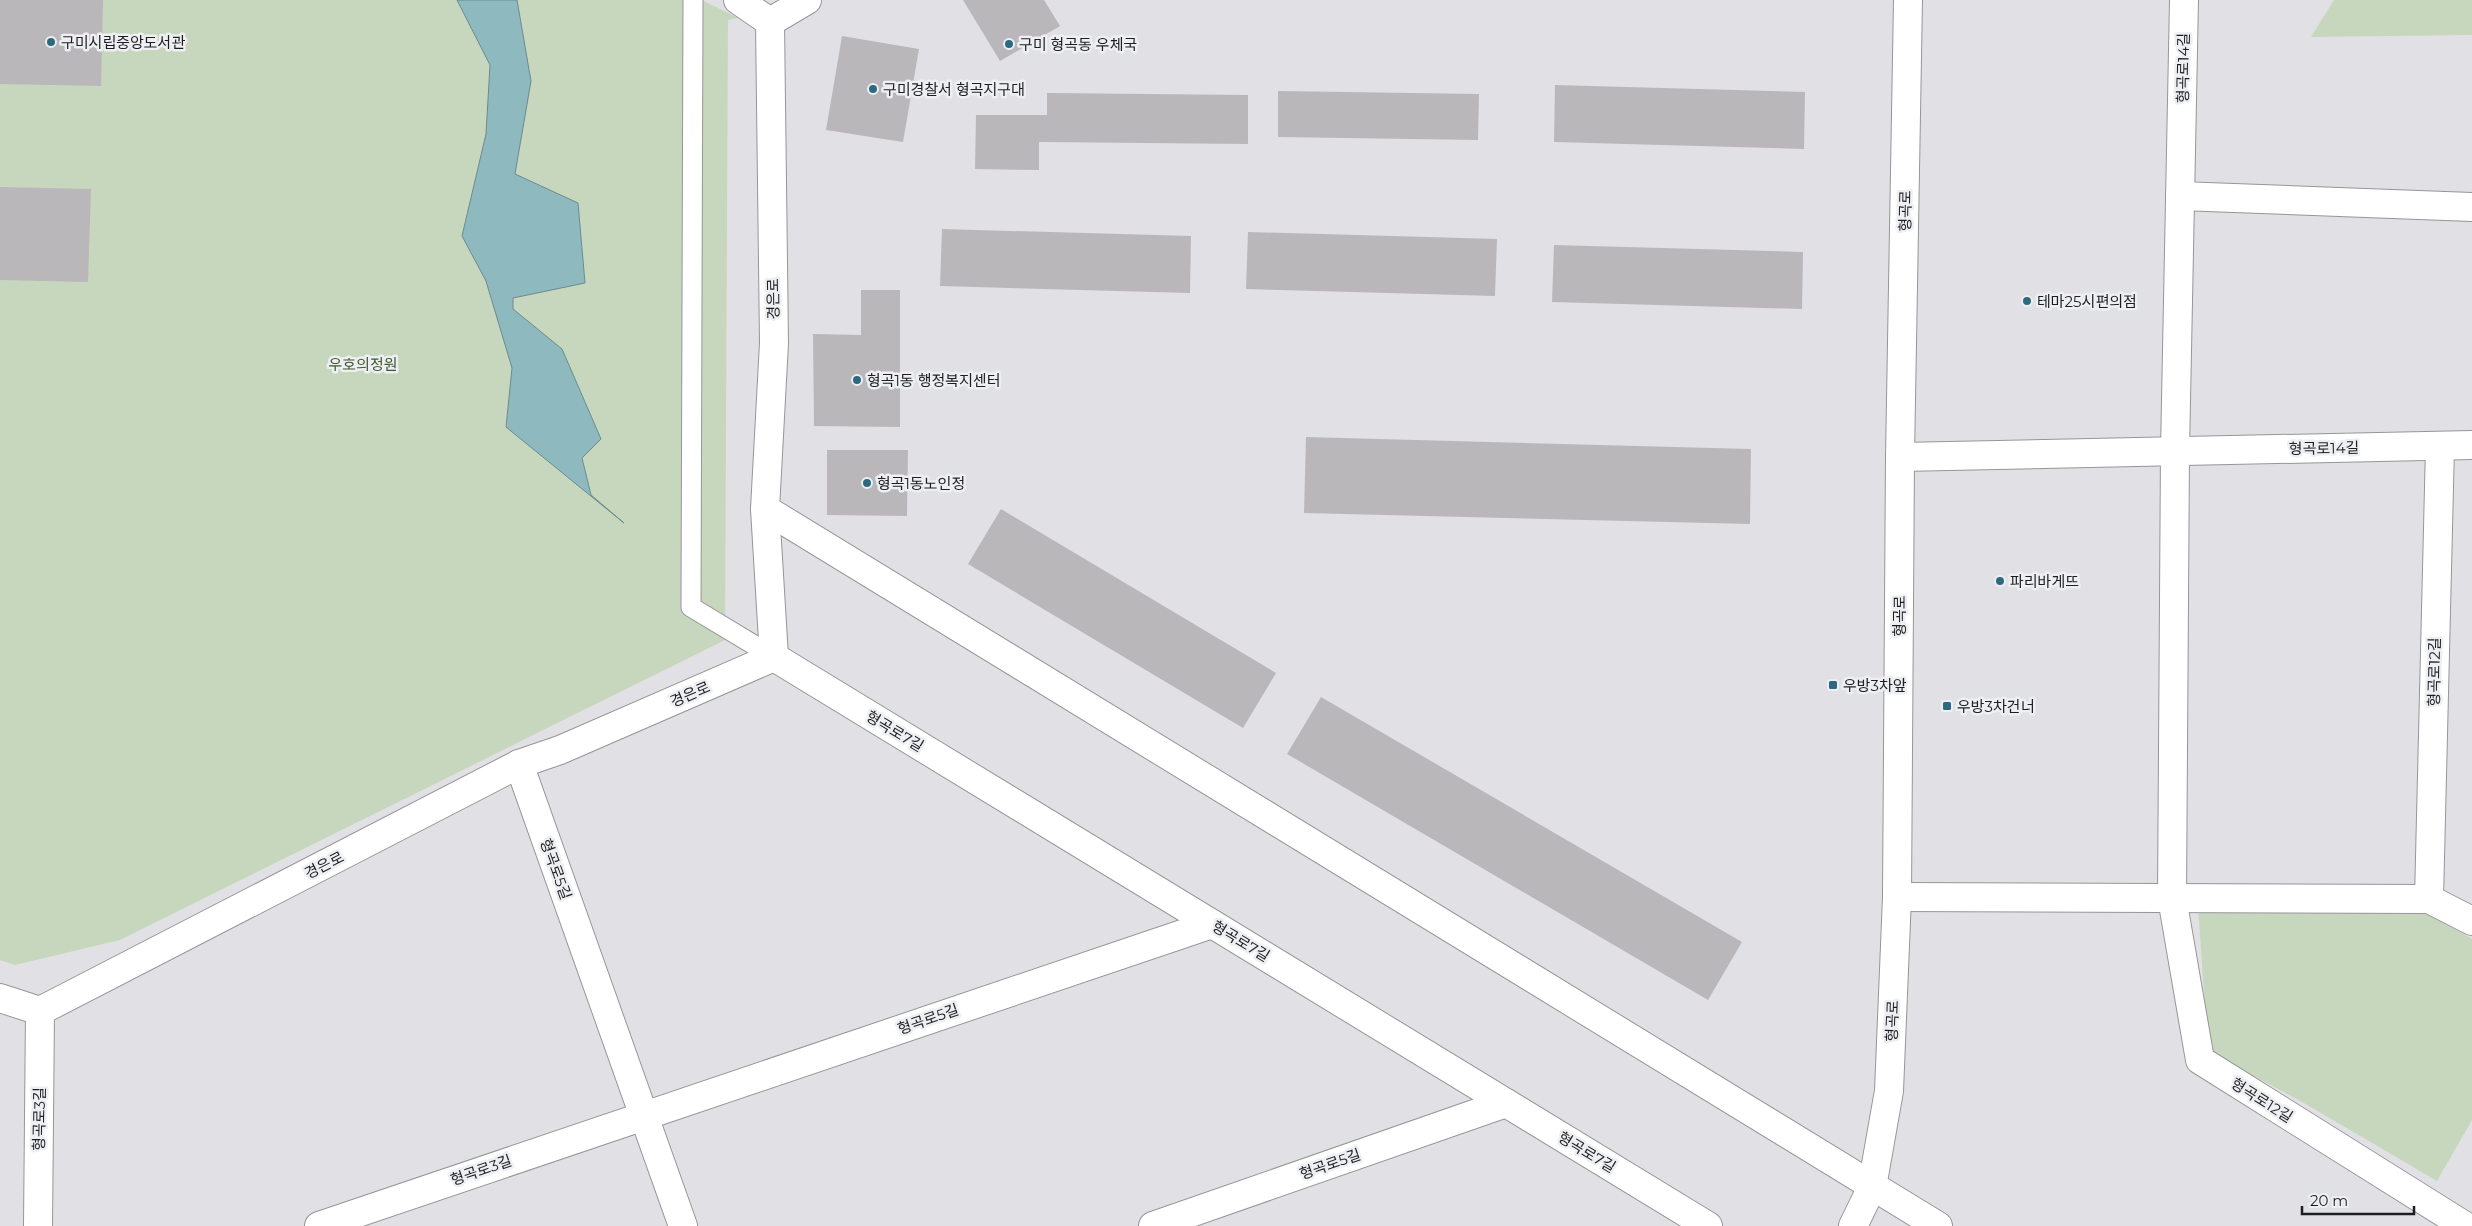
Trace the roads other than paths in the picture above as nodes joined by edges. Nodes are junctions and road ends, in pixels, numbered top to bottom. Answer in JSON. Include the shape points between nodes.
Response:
{"nodes":[{"id":1,"x":693,"y":0,"type":"edge"},
{"id":2,"x":738,"y":0,"type":"edge"},
{"id":3,"x":807,"y":0,"type":"edge"},
{"id":4,"x":1908,"y":0,"type":"edge"},
{"id":5,"x":2184,"y":0,"type":"edge"},
{"id":6,"x":770,"y":22,"type":"junction"},
{"id":7,"x":2180,"y":196,"type":"junction"},
{"id":8,"x":2472,"y":207,"type":"edge"},
{"id":9,"x":2472,"y":445,"type":"edge"},
{"id":10,"x":2440,"y":446,"type":"junction"},
{"id":11,"x":2175,"y":451,"type":"junction"},
{"id":12,"x":1900,"y":457,"type":"junction"},
{"id":13,"x":765,"y":509,"type":"junction"},
{"id":14,"x":774,"y":657,"type":"junction"},
{"id":15,"x":519,"y":764,"type":"junction"},
{"id":16,"x":1897,"y":897,"type":"junction"},
{"id":17,"x":2172,"y":898,"type":"junction"},
{"id":18,"x":2429,"y":899,"type":"junction"},
{"id":19,"x":2472,"y":920,"type":"edge"},
{"id":20,"x":1212,"y":924,"type":"junction"},
{"id":21,"x":0,"y":998,"type":"edge"},
{"id":22,"x":40,"y":1012,"type":"junction"},
{"id":23,"x":1506,"y":1103,"type":"junction"},
{"id":24,"x":644,"y":1114,"type":"junction"},
{"id":25,"x":1872,"y":1186,"type":"junction"},
{"id":26,"x":38,"y":1226,"type":"edge"},
{"id":27,"x":319,"y":1226,"type":"edge"},
{"id":28,"x":683,"y":1226,"type":"edge"},
{"id":29,"x":1153,"y":1226,"type":"edge"},
{"id":30,"x":1708,"y":1226,"type":"edge"},
{"id":31,"x":1853,"y":1226,"type":"edge"},
{"id":32,"x":1938,"y":1226,"type":"edge"},
{"id":33,"x":2464,"y":1226,"type":"edge"}],
"edges":[{"from":1,"to":14,"type":"lane","via":[[691,607]]},
{"from":2,"to":6,"type":"street"},
{"from":3,"to":6,"type":"street"},
{"from":4,"to":12,"type":"street","name":"형곡로"},
{"from":5,"to":7,"type":"street","name":"형곡로14길"},
{"from":6,"to":13,"type":"street","name":"경은로","via":[[774,343]]},
{"from":7,"to":8,"type":"street"},
{"from":7,"to":11,"type":"street","name":"형곡로14길"},
{"from":9,"to":10,"type":"street","name":"형곡로14길"},
{"from":10,"to":11,"type":"street","name":"형곡로14길"},
{"from":10,"to":18,"type":"street","name":"형곡로12길"},
{"from":11,"to":12,"type":"street","name":"형곡로14길"},
{"from":11,"to":17,"type":"street","name":"형곡로12길"},
{"from":12,"to":16,"type":"street","name":"형곡로"},
{"from":13,"to":14,"type":"street","name":"경은로"},
{"from":13,"to":25,"type":"street"},
{"from":14,"to":15,"type":"street","name":"경은로","via":[[560,750]]},
{"from":14,"to":20,"type":"street","name":"형곡로7길"},
{"from":15,"to":22,"type":"street","name":"경은로"},
{"from":15,"to":24,"type":"street","name":"형곡로5길"},
{"from":16,"to":17,"type":"street"},
{"from":16,"to":25,"type":"street","name":"형곡로","via":[[1889,1091]]},
{"from":17,"to":18,"type":"street"},
{"from":17,"to":33,"type":"street","name":"형곡로12길","via":[[2200,1060]]},
{"from":18,"to":19,"type":"street"},
{"from":20,"to":23,"type":"street","name":"형곡로7길"},
{"from":20,"to":24,"type":"street","name":"형곡로5길"},
{"from":21,"to":22,"type":"street"},
{"from":22,"to":26,"type":"street","name":"형곡로3길"},
{"from":23,"to":29,"type":"street","name":"형곡로5길"},
{"from":23,"to":30,"type":"street","name":"형곡로7길"},
{"from":24,"to":27,"type":"street","name":"형곡로3길"},
{"from":24,"to":28,"type":"street","name":"형곡로5길"},
{"from":25,"to":31,"type":"street","name":"형곡로"},
{"from":25,"to":32,"type":"street"}]}
